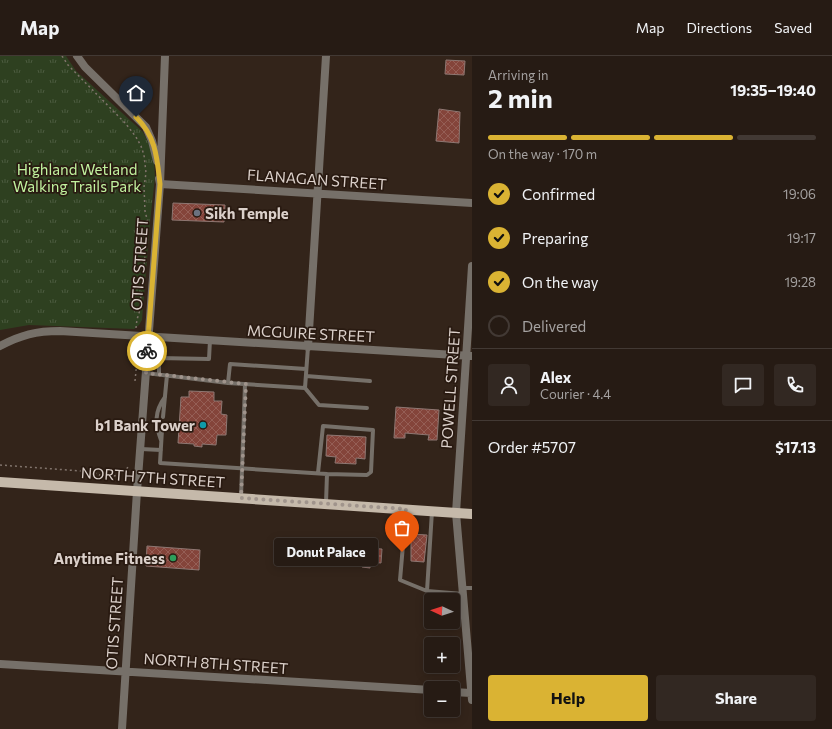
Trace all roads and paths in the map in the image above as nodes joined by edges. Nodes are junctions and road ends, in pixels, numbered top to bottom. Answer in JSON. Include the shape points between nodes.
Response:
{"nodes":[{"id":1,"x":62,"y":56,"type":"edge"},
{"id":2,"x":77,"y":56,"type":"edge"},
{"id":3,"x":165,"y":56,"type":"edge"},
{"id":4,"x":326,"y":56,"type":"edge"},
{"id":5,"x":160,"y":184,"type":"junction"},
{"id":6,"x":318,"y":194,"type":"junction"},
{"id":7,"x":472,"y":203,"type":"edge"},
{"id":8,"x":148,"y":224,"type":"dead end"},
{"id":9,"x":146,"y":246,"type":"dead end"},
{"id":10,"x":472,"y":266,"type":"edge"},
{"id":11,"x":136,"y":327,"type":"dead end"},
{"id":12,"x":148,"y":336,"type":"junction"},
{"id":13,"x":210,"y":340,"type":"junction"},
{"id":14,"x":136,"y":344,"type":"dead end"},
{"id":15,"x":0,"y":346,"type":"edge"},
{"id":16,"x":308,"y":347,"type":"junction"},
{"id":17,"x":469,"y":356,"type":"edge"},
{"id":18,"x":306,"y":369,"type":"junction"},
{"id":19,"x":146,"y":373,"type":"junction"},
{"id":20,"x":159,"y":374,"type":"junction"},
{"id":21,"x":167,"y":375,"type":"junction"},
{"id":22,"x":306,"y":376,"type":"junction"},
{"id":23,"x":370,"y":381,"type":"dead end"},
{"id":24,"x":228,"y":383,"type":"junction"},
{"id":25,"x":246,"y":384,"type":"junction"},
{"id":26,"x":135,"y":388,"type":"dead end"},
{"id":27,"x":305,"y":388,"type":"junction"},
{"id":28,"x":165,"y":397,"type":"junction"},
{"id":29,"x":367,"y":408,"type":"dead end"},
{"id":30,"x":163,"y":417,"type":"dead end"},
{"id":31,"x":162,"y":430,"type":"dead end"},
{"id":32,"x":162,"y":442,"type":"junction"},
{"id":33,"x":141,"y":449,"type":"junction"},
{"id":34,"x":161,"y":450,"type":"junction"},
{"id":35,"x":130,"y":462,"type":"dead end"},
{"id":36,"x":0,"y":465,"type":"edge"},
{"id":37,"x":242,"y":468,"type":"junction"},
{"id":38,"x":318,"y":473,"type":"junction"},
{"id":39,"x":327,"y":474,"type":"junction"},
{"id":40,"x":0,"y":482,"type":"edge"},
{"id":41,"x":137,"y":491,"type":"junction"},
{"id":42,"x":241,"y":498,"type":"junction"},
{"id":43,"x":326,"y":504,"type":"junction"},
{"id":44,"x":406,"y":509,"type":"junction"},
{"id":45,"x":432,"y":511,"type":"junction"},
{"id":46,"x":456,"y":512,"type":"junction"},
{"id":47,"x":472,"y":514,"type":"edge"},
{"id":48,"x":472,"y":588,"type":"edge"},
{"id":49,"x":427,"y":591,"type":"junction"},
{"id":50,"x":463,"y":591,"type":"junction"},
{"id":51,"x":0,"y":664,"type":"edge"},
{"id":52,"x":125,"y":671,"type":"junction"},
{"id":53,"x":424,"y":690,"type":"edge"},
{"id":54,"x":460,"y":693,"type":"edge"},
{"id":55,"x":472,"y":695,"type":"edge"},
{"id":56,"x":122,"y":729,"type":"edge"}],
"edges":[{"from":1,"to":8,"type":"path","via":[[126,124],[138,141],[145,163],[145,211]]},
{"from":2,"to":5,"type":"street","name":"OTIS STREET","via":[[146,127],[157,158]]},
{"from":3,"to":5,"type":"street","name":"OTIS STREET"},
{"from":4,"to":6,"type":"street"},
{"from":5,"to":6,"type":"street","name":"FLANAGAN STREET"},
{"from":5,"to":12,"type":"street","name":"OTIS STREET"},
{"from":6,"to":7,"type":"street","name":"FLANAGAN STREET"},
{"from":6,"to":16,"type":"street"},
{"from":9,"to":11,"type":"path"},
{"from":10,"to":17,"type":"street","name":"POWELL STREET"},
{"from":12,"to":13,"type":"street","name":"MCGUIRE STREET"},
{"from":12,"to":15,"type":"street","name":"MCGUIRE STREET","via":[[46,331],[27,334]]},
{"from":12,"to":19,"type":"street","name":"OTIS STREET"},
{"from":13,"to":16,"type":"street","name":"MCGUIRE STREET"},
{"from":13,"to":20,"type":"lane","via":[[208,359],[160,358]]},
{"from":14,"to":26,"type":"path"},
{"from":16,"to":17,"type":"street","name":"MCGUIRE STREET"},
{"from":16,"to":18,"type":"lane"},
{"from":17,"to":46,"type":"street","name":"POWELL STREET"},
{"from":18,"to":22,"type":"lane"},
{"from":18,"to":24,"type":"lane","via":[[230,364]]},
{"from":19,"to":20,"type":"lane"},
{"from":19,"to":33,"type":"street","name":"OTIS STREET"},
{"from":20,"to":21,"type":"lane"},
{"from":21,"to":24,"type":"lane"},
{"from":21,"to":28,"type":"lane"},
{"from":22,"to":23,"type":"lane"},
{"from":22,"to":27,"type":"lane"},
{"from":24,"to":25,"type":"lane"},
{"from":25,"to":27,"type":"lane"},
{"from":25,"to":37,"type":"lane"},
{"from":27,"to":29,"type":"lane","via":[[319,405]]},
{"from":28,"to":30,"type":"lane"},
{"from":28,"to":32,"type":"lane","via":[[158,406],[156,427]]},
{"from":31,"to":32,"type":"lane"},
{"from":32,"to":34,"type":"lane"},
{"from":33,"to":34,"type":"lane"},
{"from":33,"to":41,"type":"street","name":"OTIS STREET"},
{"from":34,"to":37,"type":"lane","via":[[160,463]]},
{"from":35,"to":36,"type":"path","via":[[124,472],[110,476],[94,472]]},
{"from":37,"to":38,"type":"lane"},
{"from":37,"to":42,"type":"lane"},
{"from":38,"to":39,"type":"lane"},
{"from":38,"to":39,"type":"lane","via":[[323,426],[373,430],[371,472],[367,475]]},
{"from":39,"to":43,"type":"lane"},
{"from":40,"to":41,"type":"main road","name":"NORTH 7TH STREET"},
{"from":41,"to":42,"type":"main road","name":"NORTH 7TH STREET"},
{"from":41,"to":52,"type":"street","name":"OTIS STREET"},
{"from":42,"to":43,"type":"main road","name":"NORTH 7TH STREET"},
{"from":43,"to":44,"type":"main road","name":"NORTH 7TH STREET"},
{"from":44,"to":45,"type":"main road","name":"NORTH 7TH STREET"},
{"from":44,"to":49,"type":"lane","via":[[400,580]]},
{"from":45,"to":46,"type":"main road","name":"NORTH 7TH STREET"},
{"from":45,"to":49,"type":"lane"},
{"from":46,"to":47,"type":"main road","name":"NORTH 7TH STREET"},
{"from":46,"to":50,"type":"street","name":"POWELL STREET"},
{"from":48,"to":50,"type":"lane"},
{"from":49,"to":50,"type":"lane"},
{"from":50,"to":55,"type":"street","name":"POWELL STREET"},
{"from":51,"to":52,"type":"street","name":"NORTH 8TH STREET"},
{"from":52,"to":53,"type":"street","name":"NORTH 8TH STREET"},
{"from":52,"to":56,"type":"street","name":"OTIS STREET"},
{"from":54,"to":55,"type":"street"}]}
